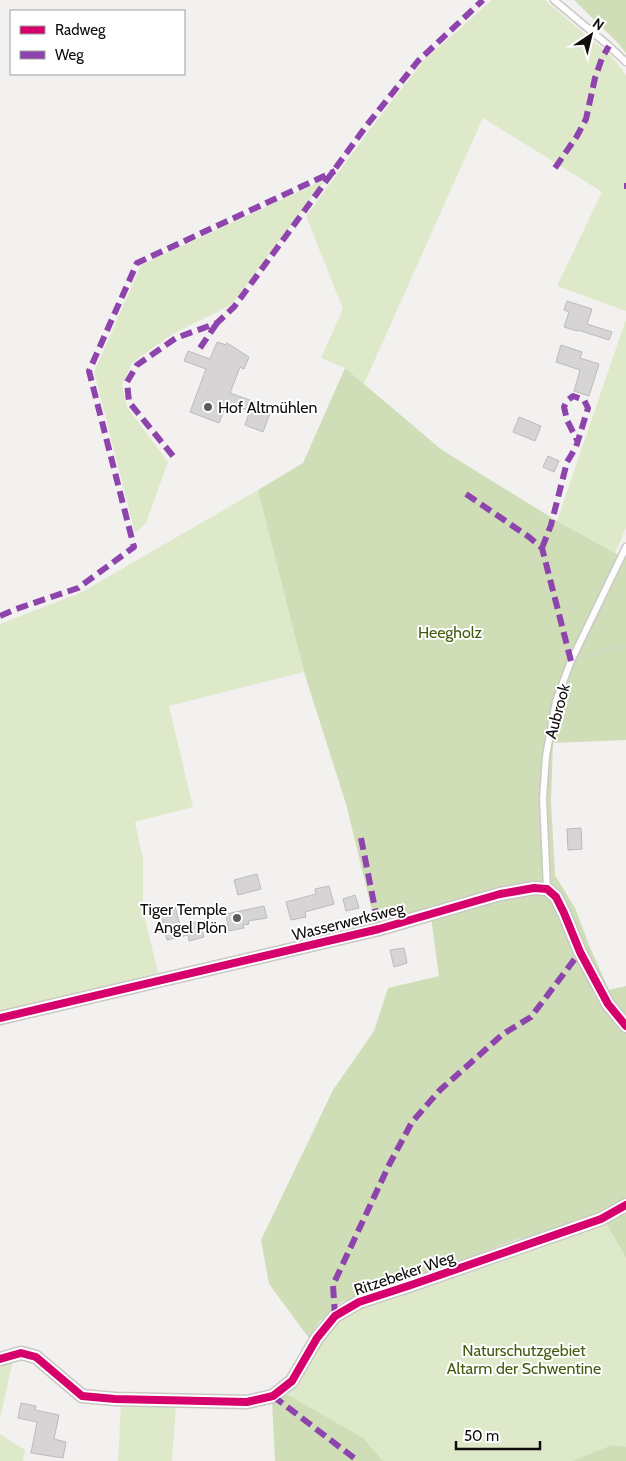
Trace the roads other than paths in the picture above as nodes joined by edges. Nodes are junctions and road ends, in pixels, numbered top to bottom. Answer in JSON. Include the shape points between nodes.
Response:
{"nodes":[{"id":1,"x":554,"y":0,"type":"edge"},
{"id":2,"x":626,"y":62,"type":"edge"},
{"id":3,"x":626,"y":546,"type":"edge"},
{"id":4,"x":546,"y":889,"type":"junction"},
{"id":5,"x":0,"y":1018,"type":"edge"},
{"id":6,"x":626,"y":1026,"type":"edge"},
{"id":7,"x":626,"y":1205,"type":"edge"},
{"id":8,"x":0,"y":1359,"type":"edge"}],
"edges":[{"from":1,"to":2,"type":"lane"},
{"from":3,"to":4,"type":"lane","name":"Aubrook","via":[[571,661],[556,702],[546,756],[543,799]]},
{"from":4,"to":5,"type":"street","name":"Wasserwerksweg","via":[[500,894],[379,929]]},
{"from":4,"to":6,"type":"street","via":[[560,905],[580,952],[608,1004]]},
{"from":7,"to":8,"type":"street","name":"Ritzebeker Weg","via":[[601,1219],[359,1302],[335,1316],[317,1338],[292,1381],[273,1396],[247,1402],[82,1396],[36,1356],[22,1353]]}]}
